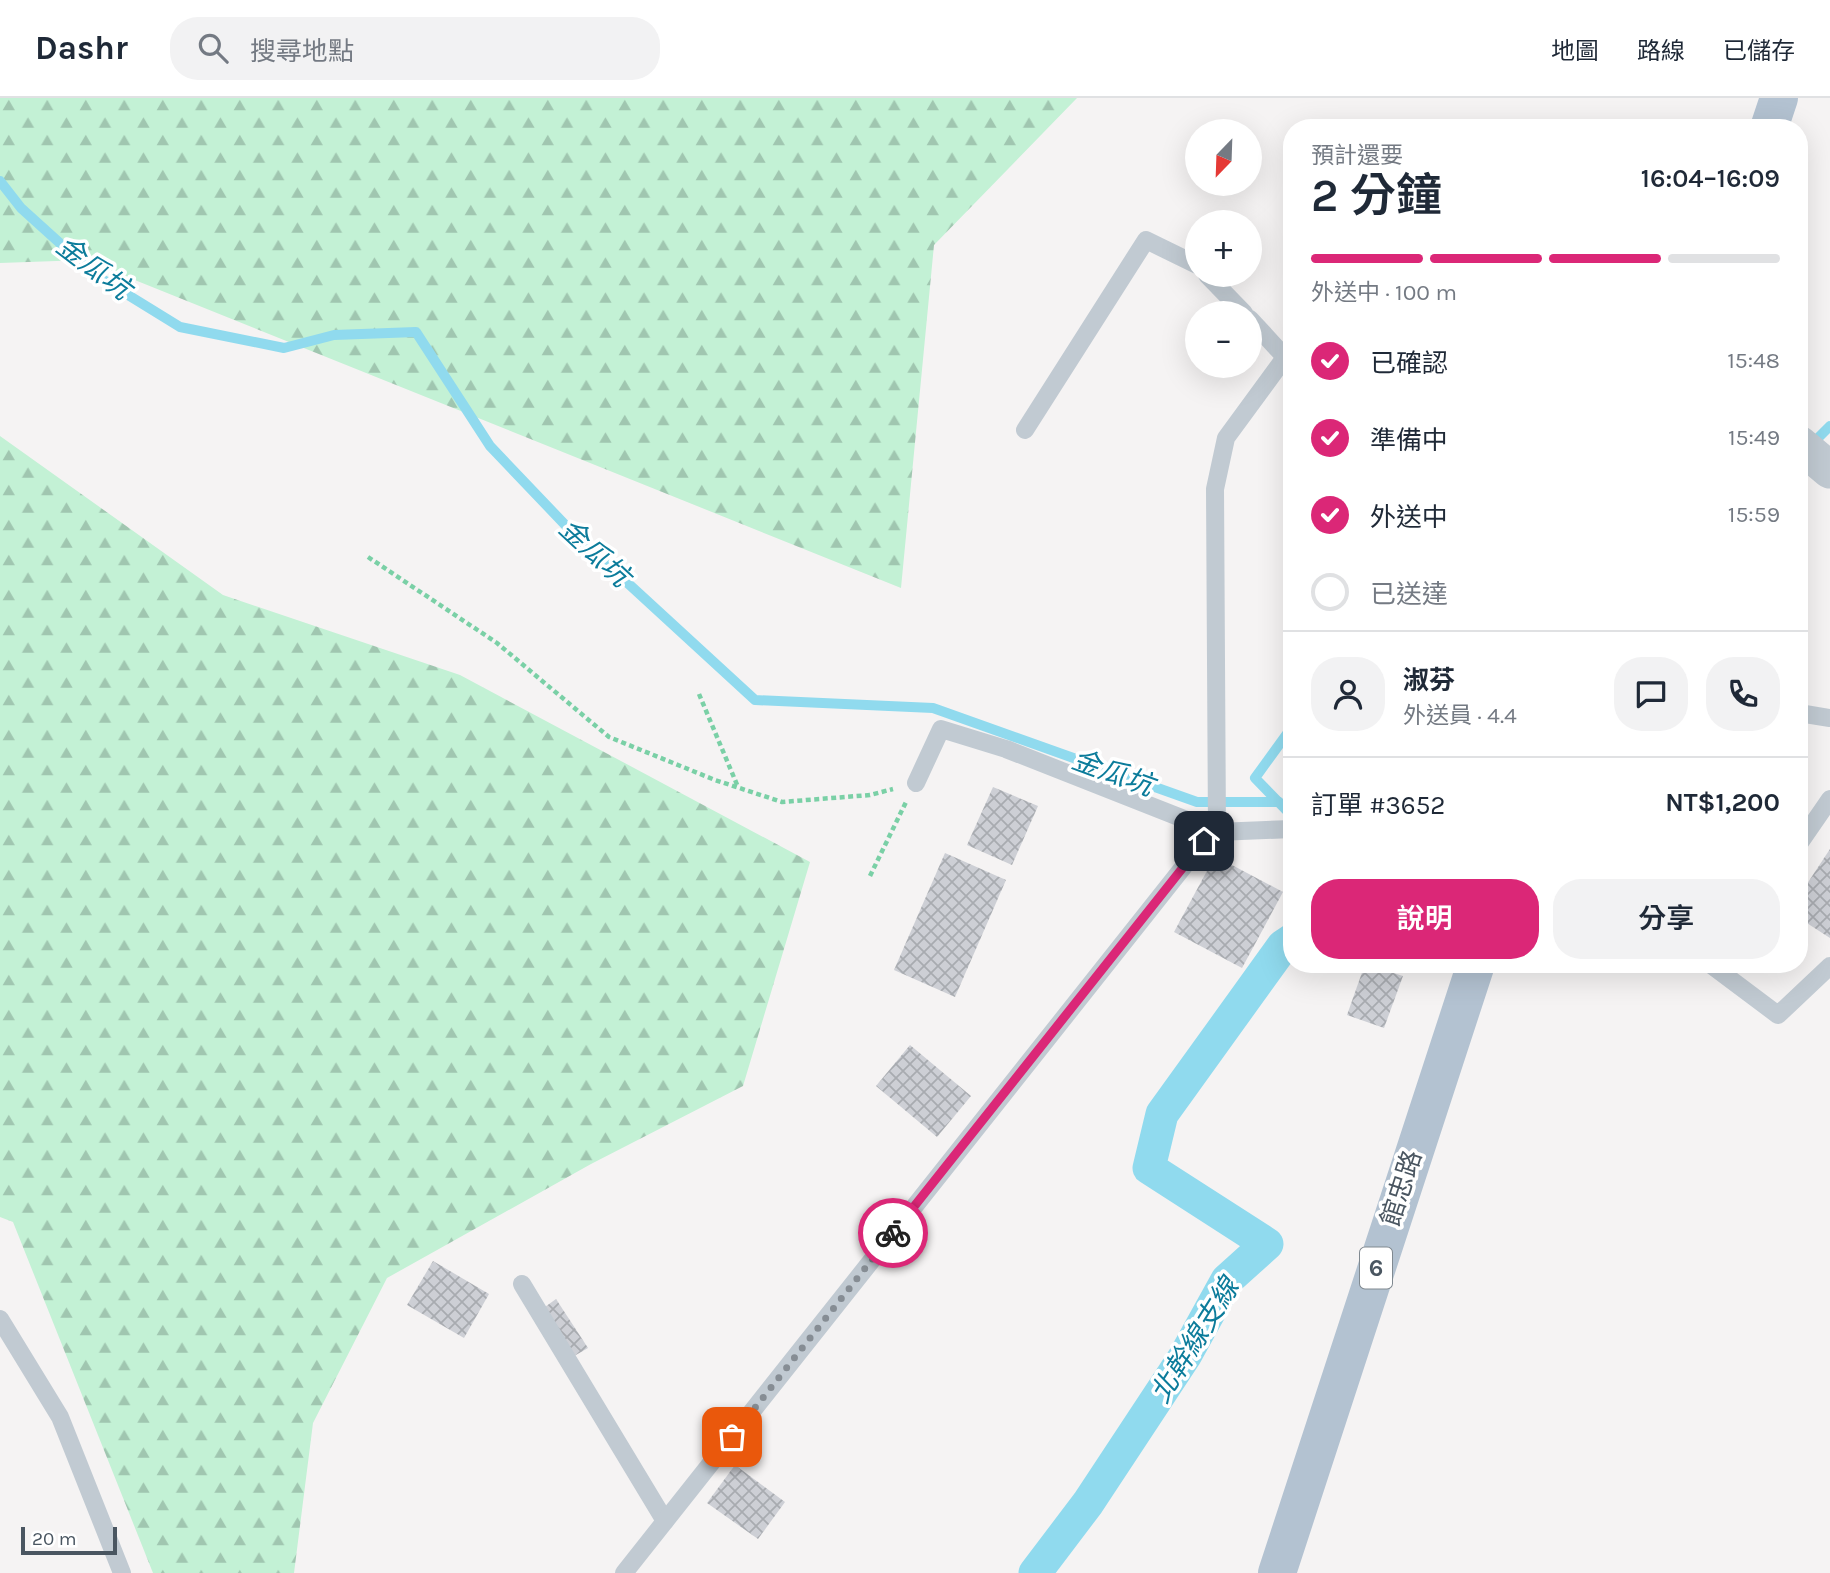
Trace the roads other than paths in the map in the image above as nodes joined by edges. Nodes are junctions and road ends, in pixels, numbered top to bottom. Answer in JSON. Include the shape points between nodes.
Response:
{"nodes":[{"id":1,"x":1779,"y":98,"type":"edge"},
{"id":2,"x":1772,"y":119,"type":"edge"},
{"id":3,"x":1185,"y":259,"type":"edge"},
{"id":4,"x":1219,"y":287,"type":"edge"},
{"id":5,"x":1232,"y":301,"type":"edge"},
{"id":6,"x":1262,"y":330,"type":"edge"},
{"id":7,"x":1283,"y":348,"type":"edge"},
{"id":8,"x":1283,"y":359,"type":"edge"},
{"id":9,"x":1025,"y":430,"type":"dead end"},
{"id":10,"x":1808,"y":452,"type":"edge"},
{"id":11,"x":1830,"y":470,"type":"edge"},
{"id":12,"x":1808,"y":714,"type":"edge"},
{"id":13,"x":1830,"y":718,"type":"edge"},
{"id":14,"x":916,"y":783,"type":"road end"},
{"id":15,"x":1830,"y":799,"type":"edge"},
{"id":16,"x":1283,"y":829,"type":"edge"},
{"id":17,"x":1808,"y":831,"type":"edge"},
{"id":18,"x":1216,"y":832,"type":"junction"},
{"id":19,"x":1830,"y":966,"type":"edge"},
{"id":20,"x":1473,"y":973,"type":"edge"},
{"id":21,"x":1722,"y":973,"type":"edge"},
{"id":22,"x":522,"y":1283,"type":"dead end"},
{"id":23,"x":0,"y":1319,"type":"edge"},
{"id":24,"x":665,"y":1521,"type":"junction"},
{"id":25,"x":122,"y":1573,"type":"edge"},
{"id":26,"x":624,"y":1573,"type":"edge"},
{"id":27,"x":1277,"y":1573,"type":"edge"}],
"edges":[{"from":1,"to":2,"type":"main road"},
{"from":3,"to":9,"type":"lane","via":[[1146,240]]},
{"from":4,"to":5,"type":"lane"},
{"from":6,"to":7,"type":"lane"},
{"from":8,"to":18,"type":"lane","via":[[1226,438],[1215,488]]},
{"from":10,"to":11,"type":"street"},
{"from":12,"to":13,"type":"lane"},
{"from":14,"to":18,"type":"lane","via":[[941,729],[1006,749]]},
{"from":15,"to":17,"type":"lane"},
{"from":16,"to":18,"type":"lane"},
{"from":18,"to":24,"type":"lane","via":[[1204,841]]},
{"from":19,"to":21,"type":"lane","via":[[1778,1015]]},
{"from":20,"to":27,"type":"main road","name":"館忠路","number":"6"},
{"from":22,"to":24,"type":"lane"},
{"from":23,"to":25,"type":"lane","via":[[60,1417]]},
{"from":24,"to":26,"type":"lane"}]}
